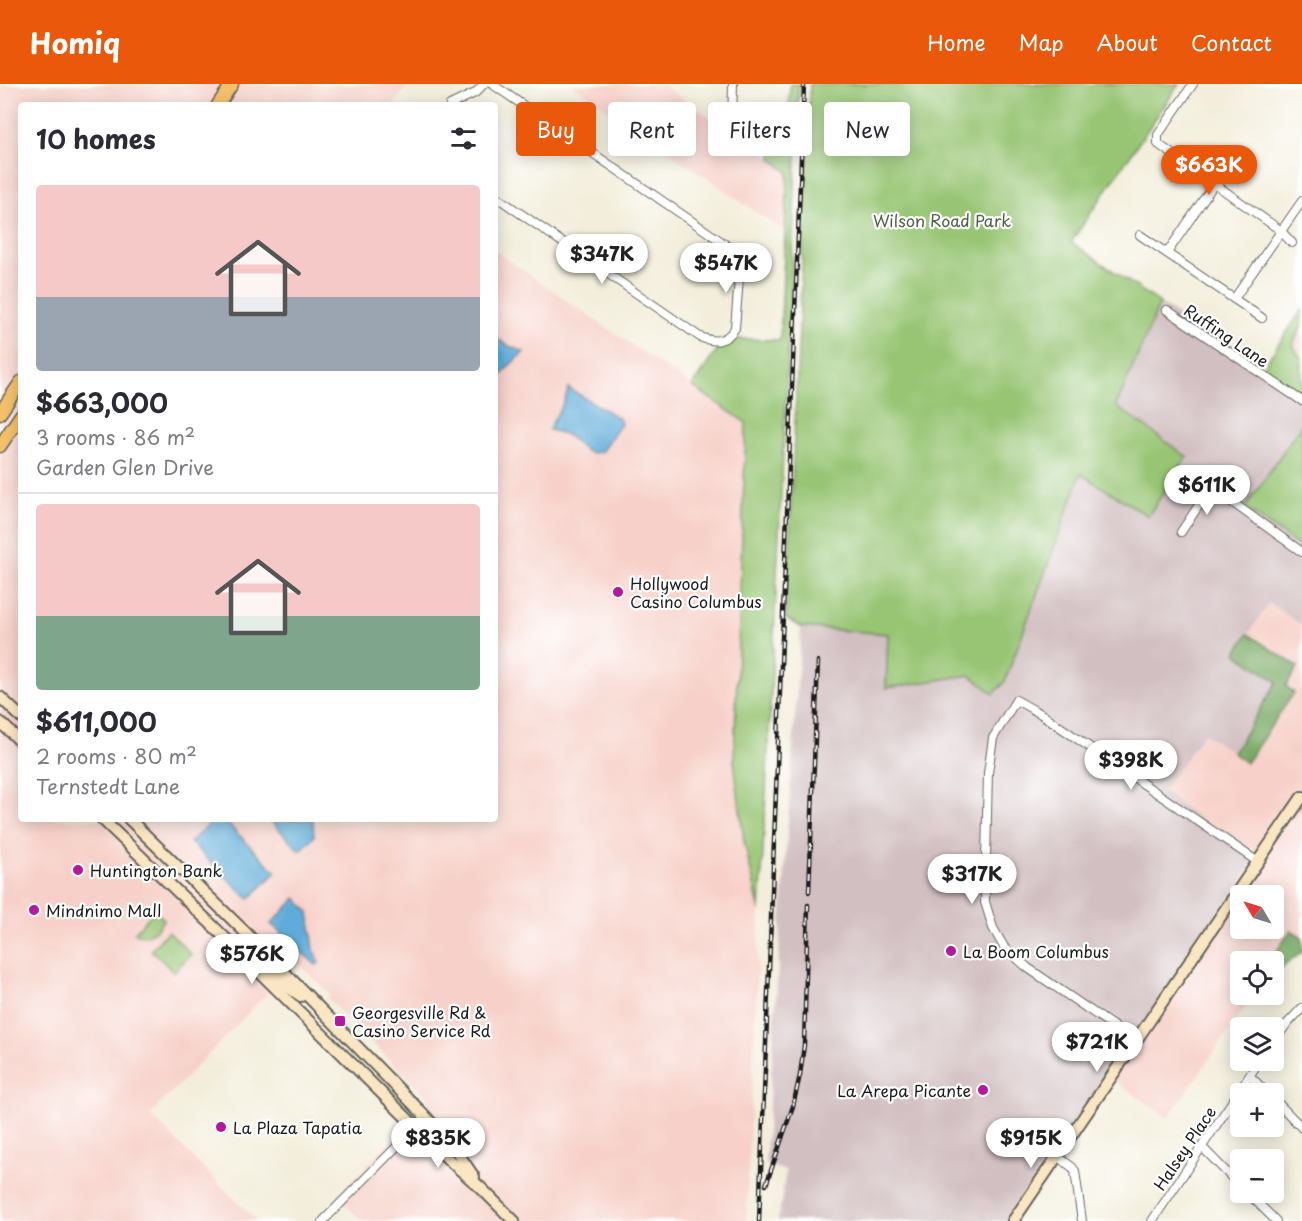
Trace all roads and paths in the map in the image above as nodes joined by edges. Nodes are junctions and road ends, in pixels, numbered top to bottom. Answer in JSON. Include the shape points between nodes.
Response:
{"nodes":[{"id":1,"x":232,"y":84,"type":"edge"},
{"id":2,"x":484,"y":84,"type":"edge"},
{"id":3,"x":492,"y":84,"type":"edge"},
{"id":4,"x":734,"y":84,"type":"edge"},
{"id":5,"x":1193,"y":84,"type":"edge"},
{"id":6,"x":220,"y":102,"type":"edge"},
{"id":7,"x":456,"y":102,"type":"edge"},
{"id":8,"x":733,"y":102,"type":"edge"},
{"id":9,"x":1214,"y":184,"type":"junction"},
{"id":10,"x":498,"y":198,"type":"edge"},
{"id":11,"x":1302,"y":201,"type":"edge"},
{"id":12,"x":1280,"y":230,"type":"junction"},
{"id":13,"x":1140,"y":235,"type":"dead end"},
{"id":14,"x":1292,"y":243,"type":"dead end"},
{"id":15,"x":1167,"y":253,"type":"junction"},
{"id":16,"x":1234,"y":299,"type":"junction"},
{"id":17,"x":1167,"y":310,"type":"dead end"},
{"id":18,"x":1262,"y":318,"type":"dead end"},
{"id":19,"x":18,"y":386,"type":"edge"},
{"id":20,"x":1302,"y":402,"type":"edge"},
{"id":21,"x":0,"y":413,"type":"edge"},
{"id":22,"x":18,"y":419,"type":"edge"},
{"id":23,"x":0,"y":446,"type":"edge"},
{"id":24,"x":1198,"y":478,"type":"dead end"},
{"id":25,"x":1211,"y":487,"type":"junction"},
{"id":26,"x":1181,"y":532,"type":"dead end"},
{"id":27,"x":1302,"y":552,"type":"edge"},
{"id":28,"x":0,"y":697,"type":"edge"},
{"id":29,"x":18,"y":714,"type":"edge"},
{"id":30,"x":0,"y":722,"type":"edge"},
{"id":31,"x":18,"y":739,"type":"edge"},
{"id":32,"x":1302,"y":797,"type":"edge"},
{"id":33,"x":1298,"y":811,"type":"edge"},
{"id":34,"x":105,"y":822,"type":"edge"},
{"id":35,"x":132,"y":822,"type":"edge"},
{"id":36,"x":1258,"y":862,"type":"junction"},
{"id":37,"x":226,"y":939,"type":"junction"},
{"id":38,"x":320,"y":1008,"type":"junction"},
{"id":39,"x":1302,"y":1008,"type":"edge"},
{"id":40,"x":1284,"y":1028,"type":"edge"},
{"id":41,"x":1135,"y":1041,"type":"junction"},
{"id":42,"x":1253,"y":1071,"type":"edge"},
{"id":43,"x":1250,"y":1076,"type":"junction"},
{"id":44,"x":1257,"y":1083,"type":"edge"},
{"id":45,"x":1284,"y":1109,"type":"edge"},
{"id":46,"x":426,"y":1117,"type":"junction"},
{"id":47,"x":416,"y":1128,"type":"junction"},
{"id":48,"x":1302,"y":1128,"type":"edge"},
{"id":49,"x":1202,"y":1147,"type":"junction"},
{"id":50,"x":1057,"y":1156,"type":"junction"},
{"id":51,"x":1230,"y":1176,"type":"edge"},
{"id":52,"x":481,"y":1188,"type":"junction"},
{"id":53,"x":1258,"y":1203,"type":"edge"},
{"id":54,"x":323,"y":1221,"type":"edge"},
{"id":55,"x":514,"y":1221,"type":"edge"},
{"id":56,"x":1013,"y":1221,"type":"edge"},
{"id":57,"x":1082,"y":1221,"type":"edge"},
{"id":58,"x":1152,"y":1221,"type":"edge"},
{"id":59,"x":1276,"y":1221,"type":"edge"}],
"edges":[{"from":1,"to":6,"type":"main road"},
{"from":2,"to":7,"type":"street"},
{"from":3,"to":10,"type":"street","via":[[730,250],[738,265],[739,278],[737,320],[731,334],[720,341],[700,337]]},
{"from":4,"to":8,"type":"street"},
{"from":5,"to":9,"type":"street","via":[[1158,135],[1158,144]]},
{"from":9,"to":12,"type":"street"},
{"from":9,"to":15,"type":"street"},
{"from":11,"to":12,"type":"street"},
{"from":12,"to":14,"type":"street"},
{"from":12,"to":16,"type":"street"},
{"from":13,"to":15,"type":"street"},
{"from":15,"to":16,"type":"street"},
{"from":16,"to":18,"type":"street"},
{"from":17,"to":20,"type":"street","name":"Ruffing Lane"},
{"from":19,"to":21,"type":"main road"},
{"from":22,"to":23,"type":"main road"},
{"from":24,"to":25,"type":"street"},
{"from":25,"to":26,"type":"street"},
{"from":25,"to":27,"type":"street"},
{"from":28,"to":29,"type":"main road"},
{"from":30,"to":31,"type":"main road"},
{"from":32,"to":33,"type":"main road"},
{"from":33,"to":36,"type":"main road"},
{"from":34,"to":37,"type":"main road"},
{"from":35,"to":38,"type":"main road"},
{"from":36,"to":41,"type":"main road"},
{"from":36,"to":41,"type":"street","via":[[1016,700],[993,738],[988,773],[984,875],[985,902],[993,928],[1004,947],[1033,972]]},
{"from":37,"to":38,"type":"main road","via":[[237,942],[282,983]]},
{"from":37,"to":47,"type":"main road"},
{"from":38,"to":46,"type":"main road"},
{"from":39,"to":40,"type":"street"},
{"from":41,"to":50,"type":"main road"},
{"from":42,"to":43,"type":"street","name":"Halsey Place"},
{"from":43,"to":44,"type":"street"},
{"from":43,"to":49,"type":"street","name":"Halsey Place"},
{"from":45,"to":48,"type":"street"},
{"from":46,"to":47,"type":"street"},
{"from":46,"to":52,"type":"main road","via":[[455,1149]]},
{"from":47,"to":52,"type":"main road"},
{"from":47,"to":54,"type":"street"},
{"from":49,"to":51,"type":"street"},
{"from":49,"to":58,"type":"street","name":"Halsey Place"},
{"from":50,"to":56,"type":"main road"},
{"from":50,"to":57,"type":"street","via":[[1075,1171]]},
{"from":52,"to":55,"type":"main road"},
{"from":53,"to":59,"type":"street"}]}
